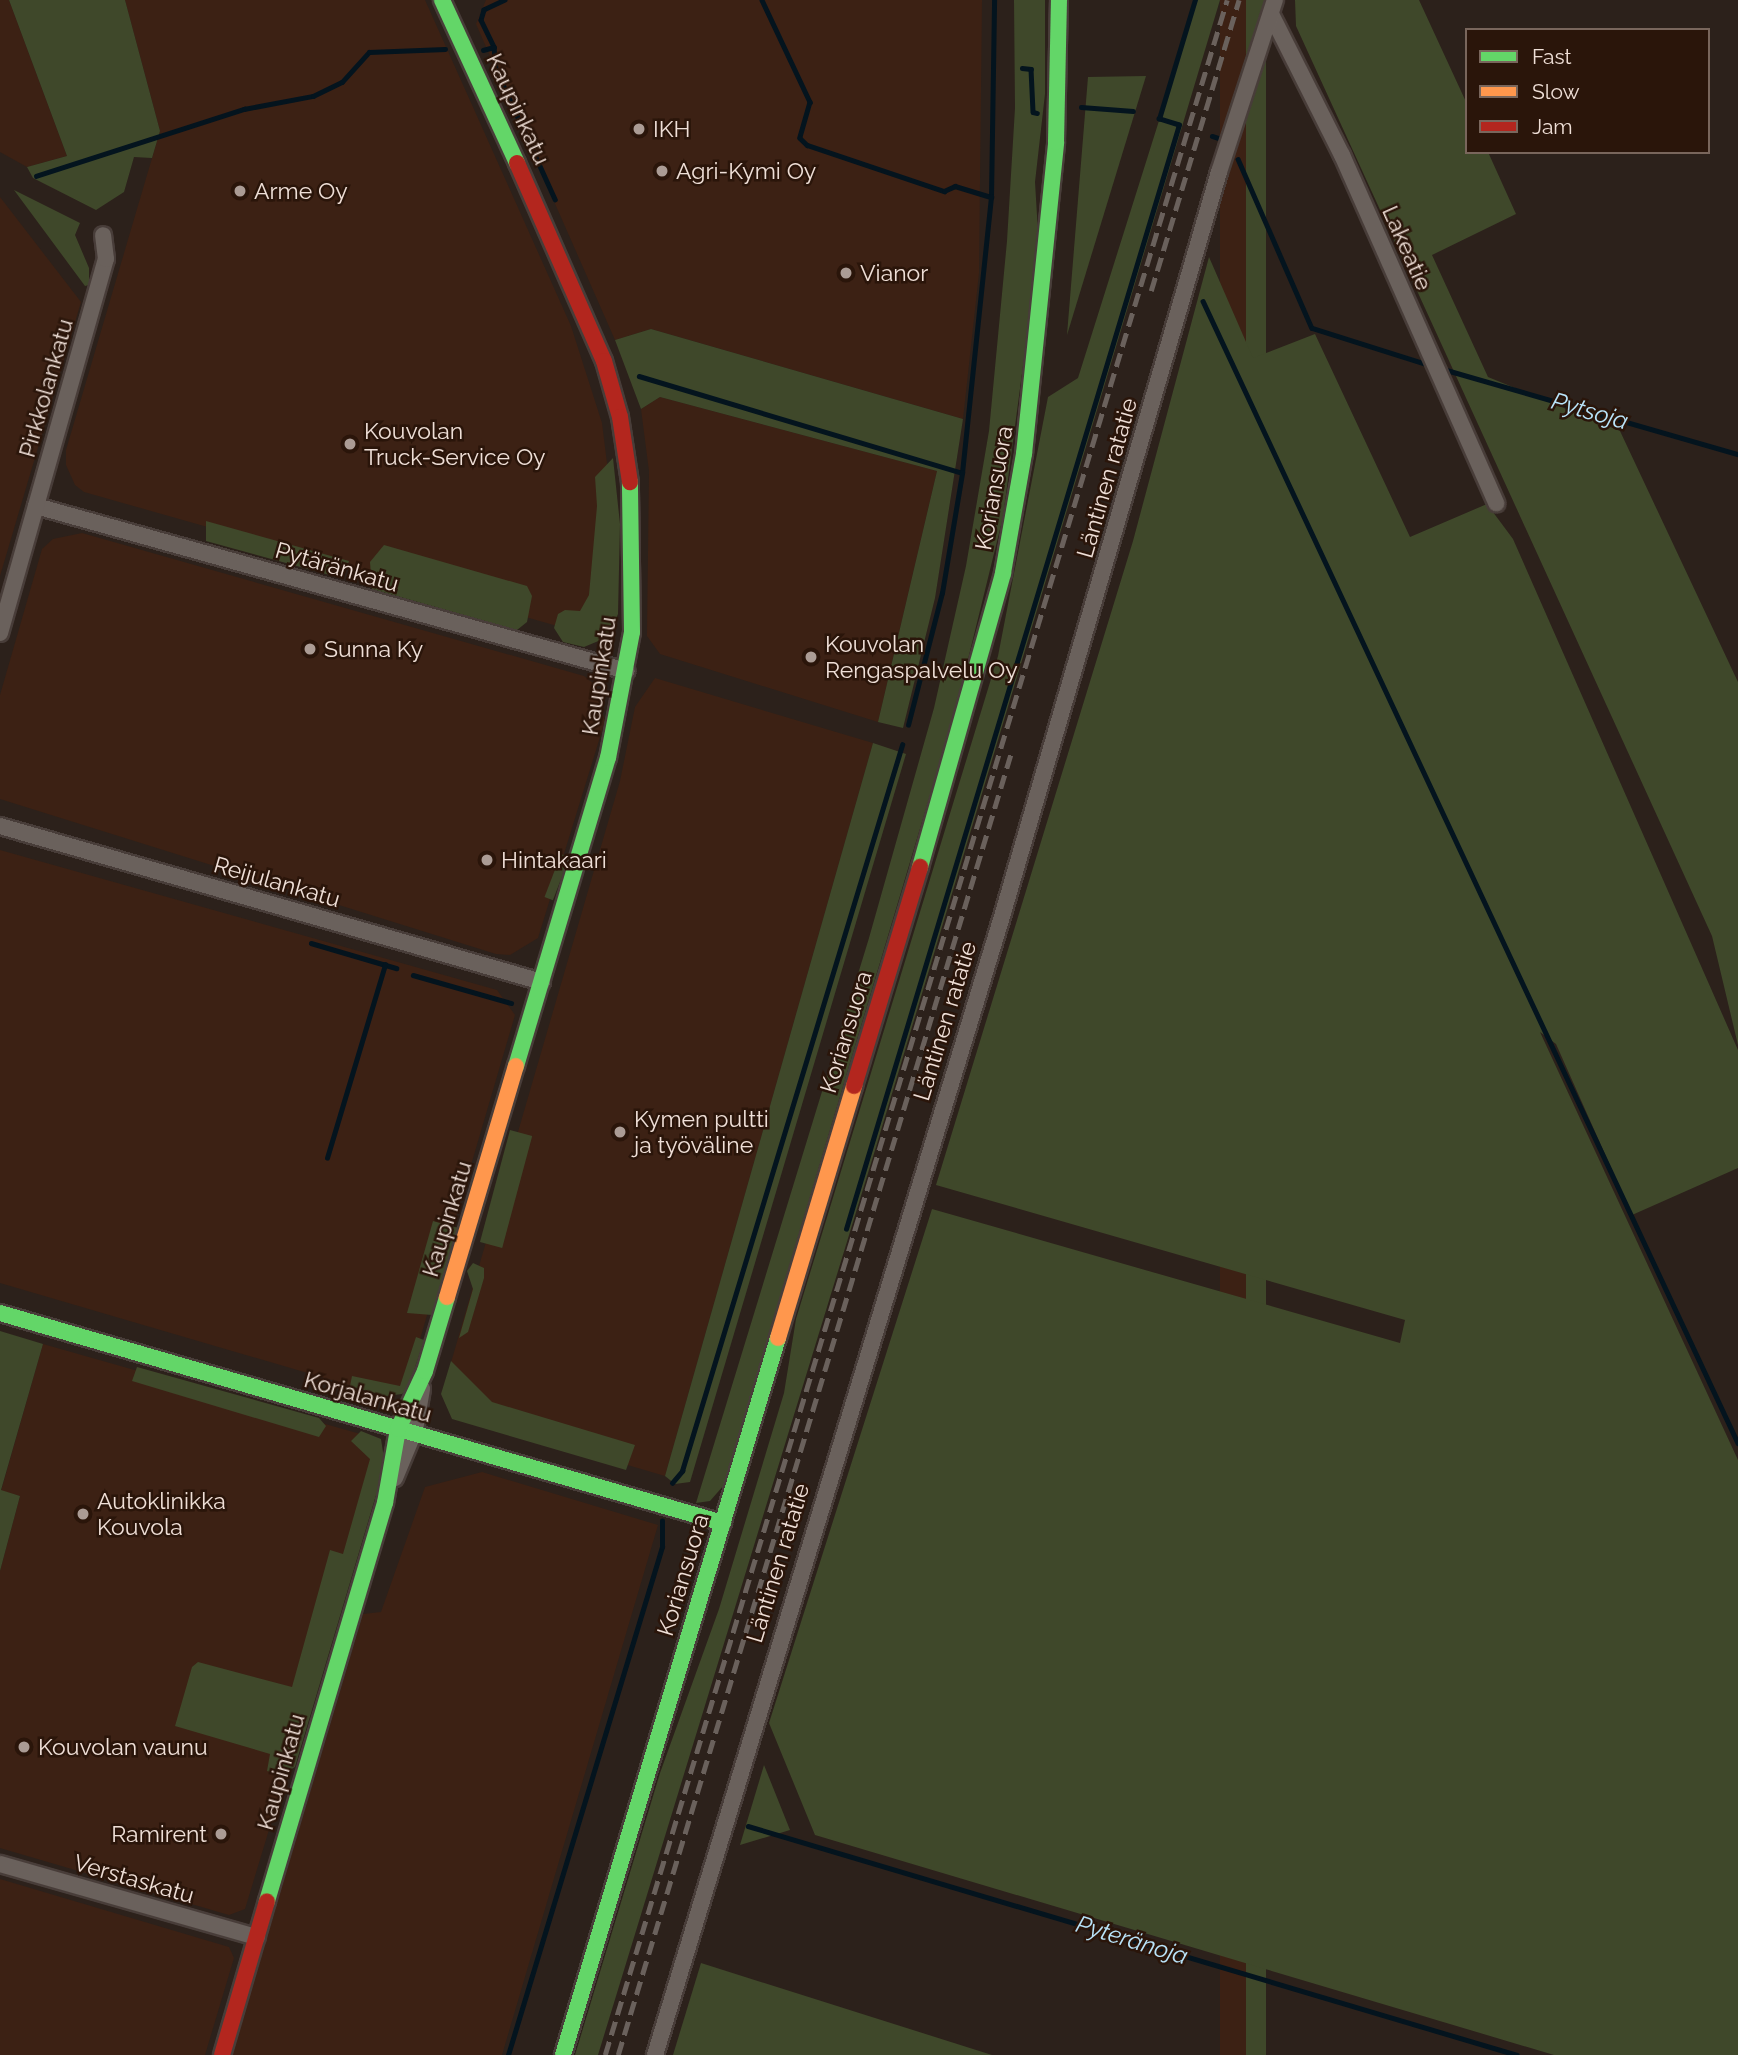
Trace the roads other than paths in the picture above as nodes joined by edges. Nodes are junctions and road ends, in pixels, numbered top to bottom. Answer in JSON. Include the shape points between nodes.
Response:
{"nodes":[{"id":1,"x":442,"y":0,"type":"edge"},
{"id":2,"x":1059,"y":0,"type":"edge"},
{"id":3,"x":1273,"y":7,"type":"edge"},
{"id":4,"x":103,"y":235,"type":"dead end"},
{"id":5,"x":1496,"y":503,"type":"dead end"},
{"id":6,"x":36,"y":506,"type":"junction"},
{"id":7,"x":0,"y":633,"type":"edge"},
{"id":8,"x":626,"y":671,"type":"junction"},
{"id":9,"x":0,"y":826,"type":"edge"},
{"id":10,"x":542,"y":982,"type":"junction"},
{"id":11,"x":0,"y":1313,"type":"edge"},
{"id":12,"x":406,"y":1431,"type":"junction"},
{"id":13,"x":723,"y":1523,"type":"junction"},
{"id":14,"x":0,"y":1864,"type":"edge"},
{"id":15,"x":257,"y":1937,"type":"junction"},
{"id":16,"x":222,"y":2055,"type":"edge"},
{"id":17,"x":563,"y":2055,"type":"edge"},
{"id":18,"x":655,"y":2055,"type":"edge"}],
"edges":[{"from":1,"to":8,"type":"street","name":"Kaupinkatu","via":[[593,328],[620,417],[632,494],[634,545],[635,599]]},
{"from":2,"to":13,"type":"street","name":"Koriansuora","via":[[1056,142],[1044,287],[1024,454],[1003,573],[963,724]]},
{"from":3,"to":5,"type":"street","name":"Lakeatie"},
{"from":3,"to":18,"type":"street","name":"Läntinen ratatie","via":[[1219,172],[1007,900]]},
{"from":4,"to":6,"type":"street","name":"Pirkkolankatu","via":[[106,259]]},
{"from":6,"to":7,"type":"street","name":"Pirkkolankatu"},
{"from":6,"to":8,"type":"street","name":"Pytäränkatu"},
{"from":8,"to":10,"type":"street","name":"Kaupinkatu","via":[[608,758]]},
{"from":9,"to":10,"type":"street","name":"Reijulankatu"},
{"from":10,"to":12,"type":"street","name":"Kaupinkatu"},
{"from":11,"to":12,"type":"street","name":"Korjalankatu"},
{"from":12,"to":13,"type":"street","name":"Korjalankatu"},
{"from":12,"to":15,"type":"street","name":"Kaupinkatu"},
{"from":13,"to":17,"type":"street","name":"Koriansuora"},
{"from":14,"to":15,"type":"street","name":"Verstaskatu"},
{"from":15,"to":16,"type":"street","name":"Kaupinkatu"}]}
